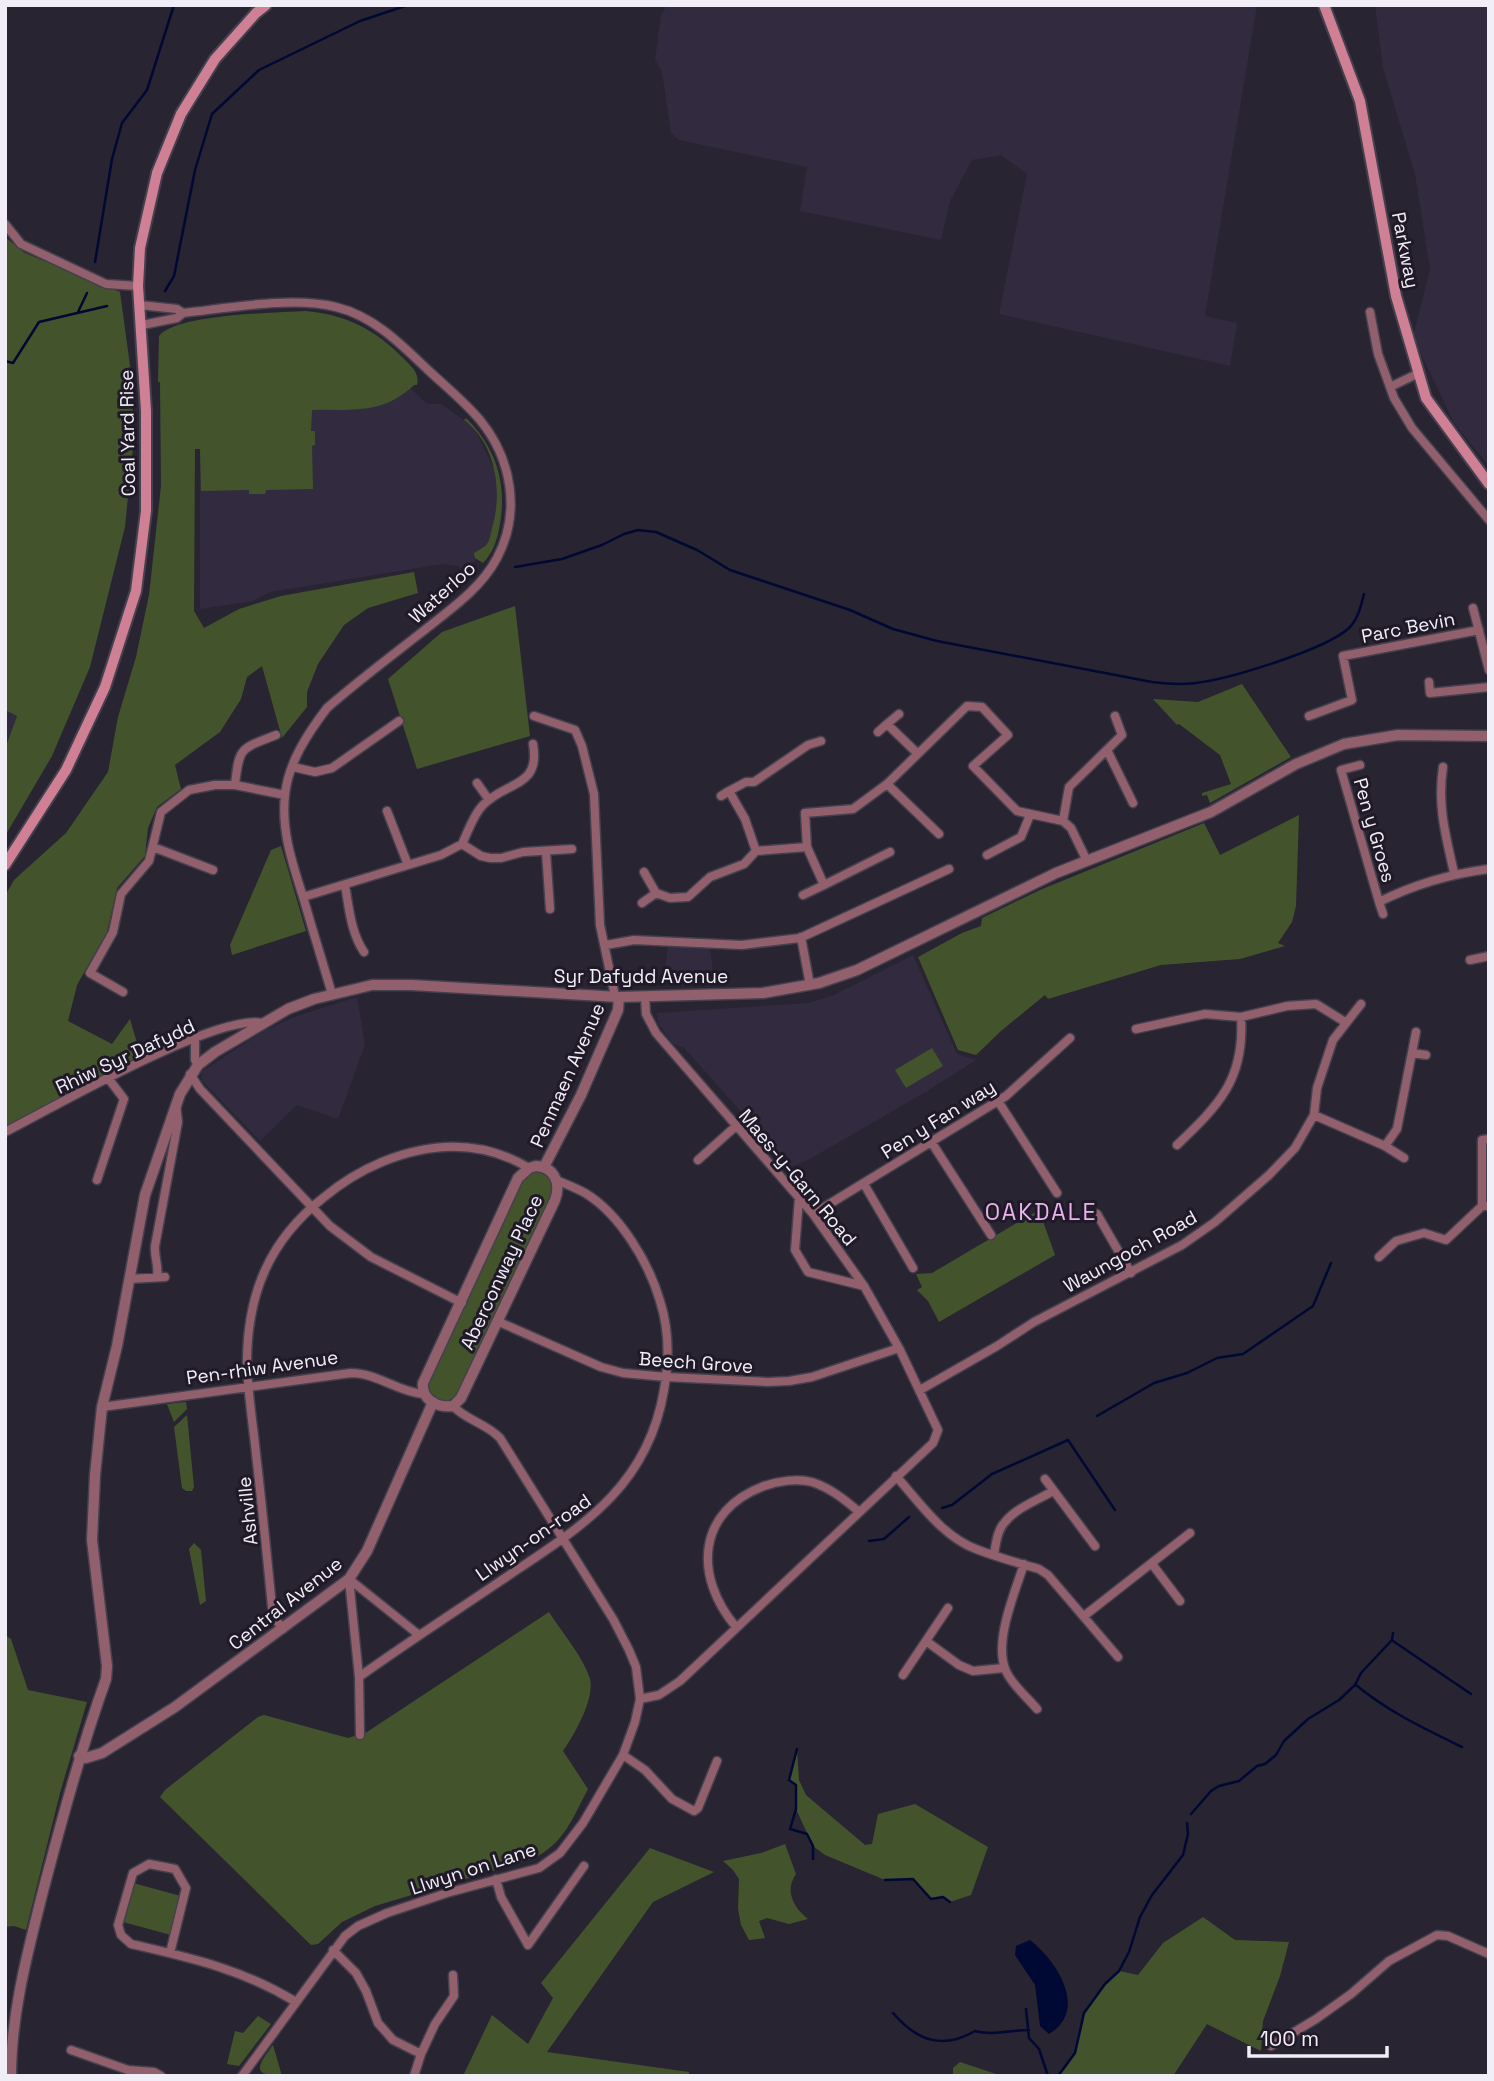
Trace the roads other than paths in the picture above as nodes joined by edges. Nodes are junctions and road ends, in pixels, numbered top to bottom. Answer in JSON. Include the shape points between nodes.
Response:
{"nodes":[{"id":1,"x":266,"y":5,"type":"edge"},
{"id":2,"x":1324,"y":5,"type":"edge"},
{"id":3,"x":5,"y":224,"type":"edge"},
{"id":4,"x":138,"y":286,"type":"junction"},
{"id":5,"x":140,"y":305,"type":"junction"},
{"id":6,"x":1370,"y":312,"type":"dead end"},
{"id":7,"x":183,"y":313,"type":"junction"},
{"id":8,"x":142,"y":326,"type":"junction"},
{"id":9,"x":1419,"y":373,"type":"junction"},
{"id":10,"x":1390,"y":387,"type":"junction"},
{"id":11,"x":1489,"y":484,"type":"edge"},
{"id":12,"x":1489,"y":520,"type":"edge"},
{"id":13,"x":1473,"y":608,"type":"dead end"},
{"id":14,"x":1479,"y":630,"type":"junction"},
{"id":15,"x":1489,"y":670,"type":"edge"},
{"id":16,"x":1429,"y":682,"type":"dead end"},
{"id":17,"x":1489,"y":687,"type":"edge"},
{"id":18,"x":899,"y":714,"type":"dead end"},
{"id":19,"x":534,"y":716,"type":"dead end"},
{"id":20,"x":1115,"y":716,"type":"dead end"},
{"id":21,"x":1309,"y":716,"type":"dead end"},
{"id":22,"x":399,"y":721,"type":"dead end"},
{"id":23,"x":887,"y":724,"type":"junction"},
{"id":24,"x":878,"y":732,"type":"dead end"},
{"id":25,"x":276,"y":735,"type":"dead end"},
{"id":26,"x":1489,"y":736,"type":"edge"},
{"id":27,"x":821,"y":741,"type":"dead end"},
{"id":28,"x":533,"y":744,"type":"dead end"},
{"id":29,"x":1107,"y":750,"type":"junction"},
{"id":30,"x":917,"y":753,"type":"junction"},
{"id":31,"x":1360,"y":765,"type":"dead end"},
{"id":32,"x":293,"y":767,"type":"junction"},
{"id":33,"x":1443,"y":767,"type":"dead end"},
{"id":34,"x":477,"y":783,"type":"dead end"},
{"id":35,"x":887,"y":784,"type":"junction"},
{"id":36,"x":235,"y":785,"type":"junction"},
{"id":37,"x":285,"y":795,"type":"junction"},
{"id":38,"x":489,"y":800,"type":"junction"},
{"id":39,"x":1133,"y":803,"type":"dead end"},
{"id":40,"x":387,"y":811,"type":"dead end"},
{"id":41,"x":1030,"y":815,"type":"junction"},
{"id":42,"x":1063,"y":821,"type":"junction"},
{"id":43,"x":939,"y":834,"type":"dead end"},
{"id":44,"x":462,"y":844,"type":"junction"},
{"id":45,"x":153,"y":847,"type":"junction"},
{"id":46,"x":807,"y":847,"type":"junction"},
{"id":47,"x":572,"y":849,"type":"dead end"},
{"id":48,"x":755,"y":851,"type":"junction"},
{"id":49,"x":546,"y":852,"type":"junction"},
{"id":50,"x":890,"y":852,"type":"dead end"},
{"id":51,"x":987,"y":855,"type":"dead end"},
{"id":52,"x":1087,"y":861,"type":"junction"},
{"id":53,"x":5,"y":865,"type":"edge"},
{"id":54,"x":408,"y":865,"type":"junction"},
{"id":55,"x":949,"y":869,"type":"dead end"},
{"id":56,"x":1489,"y":869,"type":"edge"},
{"id":57,"x":213,"y":870,"type":"dead end"},
{"id":58,"x":644,"y":872,"type":"dead end"},
{"id":59,"x":1454,"y":873,"type":"junction"},
{"id":60,"x":345,"y":885,"type":"junction"},
{"id":61,"x":824,"y":885,"type":"junction"},
{"id":62,"x":656,"y":893,"type":"junction"},
{"id":63,"x":803,"y":895,"type":"dead end"},
{"id":64,"x":303,"y":897,"type":"junction"},
{"id":65,"x":1379,"y":902,"type":"junction"},
{"id":66,"x":642,"y":903,"type":"dead end"},
{"id":67,"x":550,"y":909,"type":"dead end"},
{"id":68,"x":1383,"y":914,"type":"dead end"},
{"id":69,"x":801,"y":937,"type":"junction"},
{"id":70,"x":606,"y":945,"type":"junction"},
{"id":71,"x":364,"y":952,"type":"dead end"},
{"id":72,"x":1489,"y":956,"type":"edge"},
{"id":73,"x":1470,"y":960,"type":"dead end"},
{"id":74,"x":810,"y":985,"type":"junction"},
{"id":75,"x":123,"y":992,"type":"dead end"},
{"id":76,"x":332,"y":994,"type":"junction"},
{"id":77,"x":645,"y":996,"type":"junction"},
{"id":78,"x":617,"y":997,"type":"junction"},
{"id":79,"x":1361,"y":1004,"type":"dead end"},
{"id":80,"x":1241,"y":1017,"type":"junction"},
{"id":81,"x":1345,"y":1022,"type":"junction"},
{"id":82,"x":262,"y":1023,"type":"junction"},
{"id":83,"x":1136,"y":1028,"type":"dead end"},
{"id":84,"x":1416,"y":1032,"type":"dead end"},
{"id":85,"x":1070,"y":1038,"type":"dead end"},
{"id":86,"x":195,"y":1039,"type":"junction"},
{"id":87,"x":1412,"y":1053,"type":"junction"},
{"id":88,"x":1426,"y":1055,"type":"dead end"},
{"id":89,"x":198,"y":1065,"type":"junction"},
{"id":90,"x":190,"y":1074,"type":"junction"},
{"id":91,"x":108,"y":1078,"type":"junction"},
{"id":92,"x":998,"y":1101,"type":"junction"},
{"id":93,"x":176,"y":1104,"type":"junction"},
{"id":94,"x":1314,"y":1115,"type":"junction"},
{"id":95,"x":736,"y":1126,"type":"junction"},
{"id":96,"x":5,"y":1132,"type":"edge"},
{"id":97,"x":1485,"y":1139,"type":"edge"},
{"id":98,"x":932,"y":1143,"type":"junction"},
{"id":99,"x":1177,"y":1145,"type":"dead end"},
{"id":100,"x":1385,"y":1146,"type":"junction"},
{"id":101,"x":1404,"y":1158,"type":"dead end"},
{"id":102,"x":698,"y":1160,"type":"dead end"},
{"id":103,"x":544,"y":1167,"type":"junction"},
{"id":104,"x":529,"y":1168,"type":"junction"},
{"id":105,"x":97,"y":1180,"type":"dead end"},
{"id":106,"x":556,"y":1180,"type":"junction"},
{"id":107,"x":864,"y":1184,"type":"junction"},
{"id":108,"x":1057,"y":1193,"type":"dead end"},
{"id":109,"x":799,"y":1198,"type":"junction"},
{"id":110,"x":1485,"y":1206,"type":"edge"},
{"id":111,"x":311,"y":1207,"type":"junction"},
{"id":112,"x":813,"y":1214,"type":"junction"},
{"id":113,"x":1097,"y":1214,"type":"dead end"},
{"id":114,"x":991,"y":1235,"type":"dead end"},
{"id":115,"x":1380,"y":1257,"type":"dead end"},
{"id":116,"x":913,"y":1268,"type":"dead end"},
{"id":117,"x":1131,"y":1273,"type":"junction"},
{"id":118,"x":129,"y":1279,"type":"junction"},
{"id":119,"x":864,"y":1286,"type":"junction"},
{"id":120,"x":462,"y":1303,"type":"junction"},
{"id":121,"x":497,"y":1321,"type":"junction"},
{"id":122,"x":899,"y":1348,"type":"junction"},
{"id":123,"x":666,"y":1377,"type":"junction"},
{"id":124,"x":249,"y":1387,"type":"junction"},
{"id":125,"x":920,"y":1390,"type":"junction"},
{"id":126,"x":423,"y":1394,"type":"junction"},
{"id":127,"x":433,"y":1402,"type":"junction"},
{"id":128,"x":453,"y":1406,"type":"junction"},
{"id":129,"x":103,"y":1407,"type":"junction"},
{"id":130,"x":896,"y":1476,"type":"junction"},
{"id":131,"x":1045,"y":1479,"type":"dead end"},
{"id":132,"x":1053,"y":1491,"type":"junction"},
{"id":133,"x":858,"y":1511,"type":"junction"},
{"id":134,"x":1190,"y":1533,"type":"dead end"},
{"id":135,"x":563,"y":1539,"type":"junction"},
{"id":136,"x":1095,"y":1546,"type":"dead end"},
{"id":137,"x":993,"y":1554,"type":"junction"},
{"id":138,"x":1024,"y":1564,"type":"junction"},
{"id":139,"x":1152,"y":1564,"type":"junction"},
{"id":140,"x":349,"y":1579,"type":"junction"},
{"id":141,"x":1180,"y":1601,"type":"dead end"},
{"id":142,"x":948,"y":1608,"type":"dead end"},
{"id":143,"x":1084,"y":1616,"type":"junction"},
{"id":144,"x":736,"y":1627,"type":"junction"},
{"id":145,"x":282,"y":1629,"type":"junction"},
{"id":146,"x":419,"y":1635,"type":"junction"},
{"id":147,"x":926,"y":1641,"type":"junction"},
{"id":148,"x":1118,"y":1657,"type":"dead end"},
{"id":149,"x":1004,"y":1668,"type":"junction"},
{"id":150,"x":903,"y":1675,"type":"dead end"},
{"id":151,"x":359,"y":1677,"type":"junction"},
{"id":152,"x":640,"y":1699,"type":"junction"},
{"id":153,"x":1037,"y":1709,"type":"dead end"},
{"id":154,"x":360,"y":1735,"type":"dead end"},
{"id":155,"x":623,"y":1755,"type":"junction"},
{"id":156,"x":79,"y":1756,"type":"junction"},
{"id":157,"x":717,"y":1761,"type":"dead end"},
{"id":158,"x":584,"y":1866,"type":"dead end"},
{"id":159,"x":496,"y":1879,"type":"junction"},
{"id":160,"x":333,"y":1950,"type":"junction"},
{"id":161,"x":170,"y":1953,"type":"junction"},
{"id":162,"x":1489,"y":1954,"type":"edge"},
{"id":163,"x":453,"y":1975,"type":"dead end"},
{"id":164,"x":296,"y":2002,"type":"junction"},
{"id":165,"x":1271,"y":2046,"type":"dead end"},
{"id":166,"x":71,"y":2050,"type":"dead end"},
{"id":167,"x":421,"y":2054,"type":"junction"},
{"id":168,"x":245,"y":2073,"type":"edge"},
{"id":169,"x":11,"y":2076,"type":"edge"},
{"id":170,"x":161,"y":2076,"type":"edge"},
{"id":171,"x":257,"y":2076,"type":"edge"},
{"id":172,"x":414,"y":2076,"type":"edge"}],
"edges":[{"from":1,"to":4,"type":"main road","name":"Coal Yard Rise","via":[[215,59],[181,114],[147,212]]},
{"from":2,"to":9,"type":"main road","name":"Parkway","via":[[1360,101],[1396,296]]},
{"from":3,"to":4,"type":"street","via":[[21,244],[106,284]]},
{"from":4,"to":5,"type":"main road","name":"Coal Yard Rise"},
{"from":5,"to":7,"type":"street","name":"Waterloo"},
{"from":5,"to":8,"type":"main road","name":"Coal Yard Rise"},
{"from":6,"to":10,"type":"street"},
{"from":7,"to":8,"type":"street","name":"Waterloo"},
{"from":7,"to":32,"type":"street","name":"Waterloo","via":[[316,303],[360,316],[392,336],[479,419],[493,437],[508,477],[506,537],[487,574],[462,600],[327,708]]},
{"from":8,"to":53,"type":"main road","name":"Coal Yard Rise","via":[[146,511],[136,591],[105,687],[66,770]]},
{"from":9,"to":10,"type":"street"},
{"from":9,"to":11,"type":"main road","name":"Parkway","via":[[1426,398]]},
{"from":10,"to":12,"type":"street","via":[[1412,428]]},
{"from":13,"to":14,"type":"street","name":"Parc Bevin"},
{"from":14,"to":15,"type":"street","name":"Parc Bevin"},
{"from":14,"to":21,"type":"street","name":"Parc Bevin","via":[[1343,656],[1352,700]]},
{"from":16,"to":17,"type":"street","via":[[1430,693]]},
{"from":18,"to":23,"type":"street"},
{"from":19,"to":70,"type":"street","via":[[575,730],[582,746],[594,794],[600,925]]},
{"from":20,"to":29,"type":"street","via":[[1122,736]]},
{"from":22,"to":32,"type":"street","via":[[332,768],[315,772]]},
{"from":23,"to":24,"type":"street"},
{"from":23,"to":30,"type":"street"},
{"from":25,"to":36,"type":"street","via":[[246,747],[238,757]]},
{"from":26,"to":52,"type":"street","name":"Syr Dafydd Avenue","via":[[1398,735],[1344,744],[1296,764],[1211,812]]},
{"from":27,"to":48,"type":"street","via":[[754,782],[725,793],[745,819]]},
{"from":28,"to":38,"type":"street","via":[[536,758],[528,776]]},
{"from":29,"to":39,"type":"street"},
{"from":29,"to":42,"type":"street","via":[[1069,787]]},
{"from":30,"to":35,"type":"street"},
{"from":30,"to":41,"type":"street","via":[[968,706],[982,707],[1008,735],[973,766],[1017,811]]},
{"from":31,"to":65,"type":"street","name":"Pen y Groes","via":[[1337,769]]},
{"from":32,"to":37,"type":"street","name":"Waterloo"},
{"from":33,"to":59,"type":"street","via":[[1441,816]]},
{"from":34,"to":38,"type":"street"},
{"from":35,"to":43,"type":"street"},
{"from":35,"to":46,"type":"street","via":[[853,809],[805,813]]},
{"from":36,"to":37,"type":"street"},
{"from":36,"to":45,"type":"street","via":[[189,790],[161,812]]},
{"from":37,"to":64,"type":"street","name":"Waterloo","via":[[286,841]]},
{"from":38,"to":44,"type":"street"},
{"from":40,"to":54,"type":"street"},
{"from":41,"to":42,"type":"street"},
{"from":41,"to":51,"type":"street","via":[[1021,837]]},
{"from":42,"to":52,"type":"street"},
{"from":44,"to":49,"type":"street","via":[[490,858]]},
{"from":44,"to":54,"type":"street"},
{"from":45,"to":57,"type":"street"},
{"from":45,"to":75,"type":"street","via":[[149,861],[121,894],[113,932],[90,974]]},
{"from":46,"to":48,"type":"street"},
{"from":46,"to":61,"type":"street"},
{"from":47,"to":49,"type":"street"},
{"from":48,"to":62,"type":"street","via":[[744,864],[710,877],[688,897]]},
{"from":49,"to":67,"type":"street"},
{"from":50,"to":61,"type":"street"},
{"from":52,"to":74,"type":"street","name":"Syr Dafydd Avenue","via":[[857,970]]},
{"from":54,"to":60,"type":"street"},
{"from":55,"to":69,"type":"street"},
{"from":56,"to":59,"type":"street","name":"Pen y Groes"},
{"from":58,"to":62,"type":"street"},
{"from":59,"to":65,"type":"street","name":"Pen y Groes","via":[[1415,884]]},
{"from":60,"to":64,"type":"street"},
{"from":60,"to":71,"type":"street","via":[[350,918]]},
{"from":61,"to":63,"type":"street"},
{"from":62,"to":66,"type":"street"},
{"from":64,"to":76,"type":"street","name":"Waterloo"},
{"from":65,"to":68,"type":"street"},
{"from":69,"to":70,"type":"street","via":[[742,945],[634,940]]},
{"from":69,"to":74,"type":"street"},
{"from":70,"to":78,"type":"street"},
{"from":72,"to":73,"type":"street"},
{"from":74,"to":77,"type":"street","name":"Syr Dafydd Avenue","via":[[763,993]]},
{"from":76,"to":78,"type":"street","name":"Syr Dafydd Avenue","via":[[390,984]]},
{"from":76,"to":82,"type":"street","name":"Syr Dafydd Avenue"},
{"from":77,"to":78,"type":"street","name":"Syr Dafydd Avenue"},
{"from":77,"to":95,"type":"street","name":"Maes-y-Garn Road","via":[[646,1014],[656,1032]]},
{"from":78,"to":103,"type":"street","name":"Penmaen Avenue","via":[[618,1010],[582,1095]]},
{"from":79,"to":81,"type":"street","name":"Waungoch Road"},
{"from":80,"to":81,"type":"street","via":[[1316,1004]]},
{"from":80,"to":83,"type":"street","via":[[1205,1014]]},
{"from":80,"to":99,"type":"street","via":[[1243,1041],[1230,1084],[1219,1104]]},
{"from":81,"to":94,"type":"street","name":"Waungoch Road","via":[[1325,1061]]},
{"from":82,"to":86,"type":"street","name":"Rhiw Syr Dafydd","via":[[242,1023]]},
{"from":82,"to":89,"type":"street","name":"Syr Dafydd Avenue"},
{"from":84,"to":87,"type":"street"},
{"from":85,"to":92,"type":"street","name":"Pen y Fan way"},
{"from":86,"to":89,"type":"street"},
{"from":86,"to":91,"type":"street","name":"Rhiw Syr Dafydd"},
{"from":87,"to":88,"type":"street"},
{"from":87,"to":100,"type":"street","via":[[1397,1129]]},
{"from":89,"to":90,"type":"street","name":"Syr Dafydd Avenue"},
{"from":90,"to":93,"type":"street","name":"Syr Dafydd Avenue"},
{"from":90,"to":111,"type":"street"},
{"from":91,"to":96,"type":"street","name":"Rhiw Syr Dafydd"},
{"from":91,"to":105,"type":"street","via":[[124,1099]]},
{"from":92,"to":98,"type":"street","name":"Pen y Fan way"},
{"from":92,"to":108,"type":"street"},
{"from":93,"to":118,"type":"street","name":"Syr Dafydd Avenue","via":[[145,1195]]},
{"from":93,"to":118,"type":"street","via":[[178,1122],[155,1246],[161,1277]]},
{"from":94,"to":100,"type":"street"},
{"from":94,"to":117,"type":"street","name":"Waungoch Road","via":[[1295,1148],[1215,1222]]},
{"from":95,"to":102,"type":"street"},
{"from":95,"to":109,"type":"street","name":"Maes-y-Garn Road"},
{"from":97,"to":110,"type":"street"},
{"from":98,"to":107,"type":"street","name":"Pen y Fan way"},
{"from":98,"to":114,"type":"street"},
{"from":100,"to":101,"type":"street"},
{"from":103,"to":104,"type":"street","name":"Aberconway Place"},
{"from":103,"to":106,"type":"street","name":"Aberconway Place"},
{"from":104,"to":111,"type":"street","name":"Ashville","via":[[490,1151],[429,1148],[368,1168]]},
{"from":104,"to":120,"type":"street","name":"Aberconway Place","via":[[518,1178]]},
{"from":106,"to":121,"type":"street","name":"Aberconway Place","via":[[555,1200]]},
{"from":106,"to":123,"type":"street","name":"Llwyn-on-road","via":[[596,1201],[642,1257],[663,1310]]},
{"from":107,"to":112,"type":"street","name":"Pen y Fan way"},
{"from":107,"to":116,"type":"street"},
{"from":109,"to":112,"type":"street","name":"Maes-y-Garn Road"},
{"from":109,"to":119,"type":"street","via":[[795,1250],[808,1272]]},
{"from":110,"to":115,"type":"street","via":[[1446,1240],[1424,1233],[1396,1241]]},
{"from":111,"to":120,"type":"street","via":[[371,1257]]},
{"from":111,"to":124,"type":"street","name":"Ashville","via":[[283,1236],[262,1276],[248,1339]]},
{"from":112,"to":119,"type":"street","name":"Maes-y-Garn Road"},
{"from":113,"to":117,"type":"street"},
{"from":117,"to":125,"type":"street","name":"Waungoch Road","via":[[1034,1322]]},
{"from":118,"to":129,"type":"street","name":"Syr Dafydd Avenue"},
{"from":119,"to":122,"type":"street","name":"Maes-y-Garn Road"},
{"from":120,"to":126,"type":"street","name":"Aberconway Place","via":[[423,1383]]},
{"from":121,"to":123,"type":"street","name":"Beech Grove","via":[[601,1367]]},
{"from":121,"to":128,"type":"street","name":"Aberconway Place","via":[[466,1389]]},
{"from":122,"to":123,"type":"street","name":"Beech Grove","via":[[789,1381]]},
{"from":122,"to":125,"type":"street","name":"Maes-y-Garn Road"},
{"from":123,"to":135,"type":"street","name":"Llwyn-on-road","via":[[662,1406],[634,1471],[599,1511]]},
{"from":124,"to":126,"type":"street","name":"Pen-rhiw Avenue","via":[[361,1373]]},
{"from":124,"to":129,"type":"street","name":"Pen-rhiw Avenue"},
{"from":124,"to":145,"type":"street","name":"Ashville","via":[[272,1607]]},
{"from":125,"to":130,"type":"street","name":"Maes-y-Garn Road","via":[[936,1424],[936,1436]]},
{"from":126,"to":127,"type":"street","name":"Pen-rhiw Avenue"},
{"from":127,"to":128,"type":"street","name":"Pen-rhiw Avenue"},
{"from":127,"to":140,"type":"street","name":"Central Avenue","via":[[367,1551]]},
{"from":128,"to":135,"type":"street","name":"Pen-rhiw Avenue","via":[[500,1438]]},
{"from":129,"to":156,"type":"street","name":"Syr Dafydd Avenue","via":[[92,1540],[107,1666]]},
{"from":130,"to":133,"type":"street"},
{"from":130,"to":137,"type":"street","via":[[945,1530]]},
{"from":131,"to":132,"type":"street"},
{"from":132,"to":136,"type":"street"},
{"from":132,"to":137,"type":"street","via":[[1004,1522]]},
{"from":133,"to":144,"type":"street"},
{"from":133,"to":144,"type":"street","via":[[828,1488],[810,1481],[770,1484],[736,1502],[712,1534],[708,1574],[721,1609]]},
{"from":134,"to":139,"type":"street"},
{"from":135,"to":146,"type":"street","name":"Llwyn-on-road"},
{"from":135,"to":152,"type":"street","name":"Llwyn on Lane","via":[[629,1650]]},
{"from":137,"to":138,"type":"street"},
{"from":138,"to":143,"type":"street","via":[[1048,1575]]},
{"from":138,"to":149,"type":"street","via":[[1005,1625]]},
{"from":139,"to":141,"type":"street"},
{"from":139,"to":143,"type":"street"},
{"from":140,"to":145,"type":"street","name":"Central Avenue"},
{"from":140,"to":146,"type":"street"},
{"from":140,"to":151,"type":"street"},
{"from":142,"to":147,"type":"street"},
{"from":143,"to":148,"type":"street"},
{"from":144,"to":152,"type":"street","via":[[669,1690]]},
{"from":145,"to":156,"type":"street","name":"Central Avenue","via":[[176,1707],[102,1753]]},
{"from":146,"to":151,"type":"street","name":"Llwyn-on-road"},
{"from":147,"to":149,"type":"street","via":[[973,1671]]},
{"from":147,"to":150,"type":"street"},
{"from":149,"to":153,"type":"street"},
{"from":151,"to":154,"type":"street"},
{"from":152,"to":155,"type":"street","name":"Llwyn on Lane"},
{"from":155,"to":157,"type":"street","via":[[645,1770],[672,1799],[694,1811]]},
{"from":155,"to":159,"type":"street","name":"Llwyn on Lane","via":[[560,1853],[538,1868]]},
{"from":156,"to":169,"type":"street","name":"Syr Dafydd Avenue","via":[[19,1993]]},
{"from":158,"to":159,"type":"street","via":[[528,1945]]},
{"from":159,"to":160,"type":"street","name":"Llwyn on Lane","via":[[387,1913],[358,1926]]},
{"from":160,"to":164,"type":"street","name":"Llwyn on Lane"},
{"from":160,"to":167,"type":"street","via":[[356,1973],[378,2024],[393,2039]]},
{"from":161,"to":161,"type":"street","via":[[186,1888],[174,1869],[149,1864],[133,1873],[118,1925],[131,1944]]},
{"from":161,"to":164,"type":"street","via":[[232,1970]]},
{"from":162,"to":165,"type":"street","via":[[1448,1936],[1437,1936],[1389,1961],[1351,1994]]},
{"from":163,"to":167,"type":"street","via":[[454,1996]]},
{"from":164,"to":168,"type":"street","name":"Llwyn on Lane"},
{"from":166,"to":170,"type":"street"},
{"from":167,"to":172,"type":"street"},
{"from":168,"to":171,"type":"street"}]}
